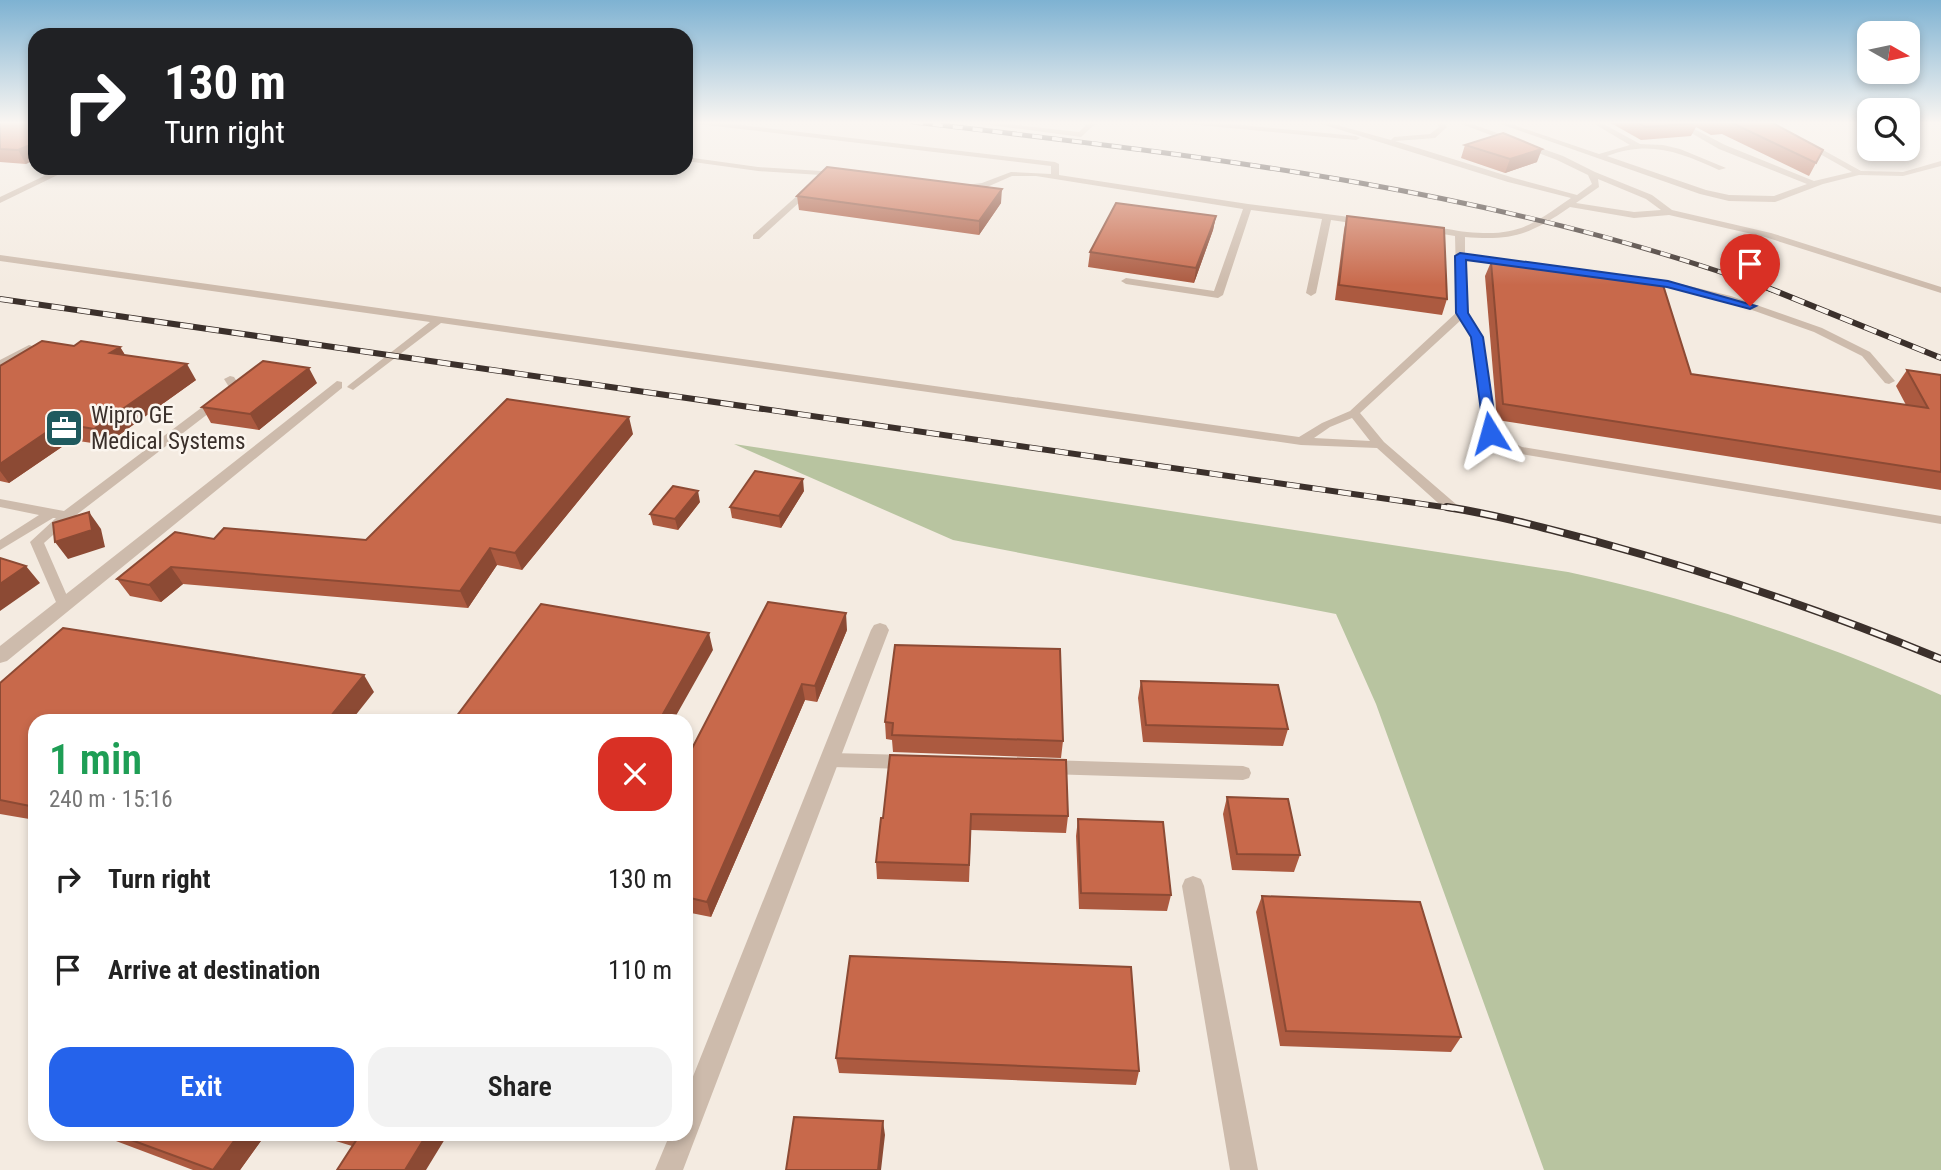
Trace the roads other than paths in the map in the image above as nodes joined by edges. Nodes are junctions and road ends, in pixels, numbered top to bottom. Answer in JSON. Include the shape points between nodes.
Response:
{"nodes":[{"id":1,"x":50,"y":177,"type":"edge"},
{"id":2,"x":823,"y":177,"type":"edge"},
{"id":3,"x":1005,"y":177,"type":"edge"},
{"id":4,"x":1059,"y":177,"type":"edge"},
{"id":5,"x":1499,"y":177,"type":"edge"},
{"id":6,"x":1593,"y":177,"type":"edge"},
{"id":7,"x":1598,"y":177,"type":"edge"},
{"id":8,"x":1659,"y":177,"type":"edge"},
{"id":9,"x":1795,"y":177,"type":"edge"},
{"id":10,"x":1844,"y":177,"type":"edge"},
{"id":11,"x":1814,"y":184,"type":"junction"},
{"id":12,"x":949,"y":188,"type":"edge"},
{"id":13,"x":1576,"y":197,"type":"junction"},
{"id":14,"x":0,"y":200,"type":"edge"},
{"id":15,"x":1566,"y":204,"type":"junction"},
{"id":16,"x":1248,"y":207,"type":"junction"},
{"id":17,"x":1669,"y":212,"type":"junction"},
{"id":18,"x":1327,"y":217,"type":"junction"},
{"id":19,"x":1380,"y":224,"type":"edge"},
{"id":20,"x":1420,"y":229,"type":"edge"},
{"id":21,"x":1460,"y":233,"type":"junction"},
{"id":22,"x":756,"y":237,"type":"dead end"},
{"id":23,"x":1460,"y":256,"type":"junction"},
{"id":24,"x":0,"y":258,"type":"edge"},
{"id":25,"x":1126,"y":281,"type":"dead end"},
{"id":26,"x":1941,"y":290,"type":"edge"},
{"id":27,"x":1311,"y":293,"type":"dead end"},
{"id":28,"x":1462,"y":313,"type":"junction"},
{"id":29,"x":438,"y":321,"type":"junction"},
{"id":30,"x":29,"y":348,"type":"edge"},
{"id":31,"x":0,"y":365,"type":"edge"},
{"id":32,"x":230,"y":379,"type":"dead end"},
{"id":33,"x":1889,"y":381,"type":"dead end"},
{"id":34,"x":345,"y":386,"type":"joint"},
{"id":35,"x":1354,"y":413,"type":"junction"},
{"id":36,"x":1301,"y":441,"type":"junction"},
{"id":37,"x":1380,"y":445,"type":"junction"},
{"id":38,"x":0,"y":503,"type":"edge"},
{"id":39,"x":1452,"y":508,"type":"dead end"},
{"id":40,"x":51,"y":513,"type":"junction"},
{"id":41,"x":66,"y":516,"type":"junction"},
{"id":42,"x":1941,"y":520,"type":"edge"},
{"id":43,"x":0,"y":546,"type":"edge"},
{"id":44,"x":64,"y":605,"type":"junction"},
{"id":45,"x":880,"y":630,"type":"dead end"},
{"id":46,"x":0,"y":656,"type":"edge"},
{"id":47,"x":832,"y":760,"type":"junction"},
{"id":48,"x":928,"y":763,"type":"edge"},
{"id":49,"x":1024,"y":766,"type":"edge"},
{"id":50,"x":1243,"y":773,"type":"dead end"},
{"id":51,"x":1193,"y":886,"type":"dead end"},
{"id":52,"x":693,"y":1110,"type":"edge"},
{"id":53,"x":681,"y":1141,"type":"edge"},
{"id":54,"x":669,"y":1170,"type":"edge"},
{"id":55,"x":1244,"y":1170,"type":"edge"}],
"edges":[{"from":1,"to":14,"type":"lane"},
{"from":2,"to":22,"type":"lane"},
{"from":3,"to":12,"type":"lane","via":[[984,185]]},
{"from":4,"to":16,"type":"lane"},
{"from":5,"to":13,"type":"lane"},
{"from":6,"to":13,"type":"lane","via":[[1596,185]]},
{"from":7,"to":17,"type":"lane","via":[[1648,197]]},
{"from":8,"to":11,"type":"lane","via":[[1729,198],[1775,199]]},
{"from":9,"to":11,"type":"lane"},
{"from":10,"to":11,"type":"lane"},
{"from":13,"to":15,"type":"lane"},
{"from":15,"to":17,"type":"lane","via":[[1634,215]]},
{"from":15,"to":21,"type":"lane","via":[[1537,226],[1512,234]]},
{"from":16,"to":18,"type":"lane"},
{"from":16,"to":25,"type":"lane","via":[[1218,295]]},
{"from":17,"to":26,"type":"lane","via":[[1768,235]]},
{"from":18,"to":19,"type":"lane"},
{"from":18,"to":27,"type":"lane"},
{"from":20,"to":21,"type":"lane"},
{"from":21,"to":23,"type":"lane"},
{"from":23,"to":28,"type":"lane"},
{"from":23,"to":33,"type":"lane","via":[[1668,284],[1727,298],[1818,330],[1866,354]]},
{"from":24,"to":29,"type":"lane"},
{"from":28,"to":35,"type":"lane"},
{"from":28,"to":42,"type":"lane","via":[[1477,337],[1490,433],[1519,450]]},
{"from":29,"to":34,"type":"lane"},
{"from":29,"to":36,"type":"lane"},
{"from":30,"to":31,"type":"lane"},
{"from":32,"to":41,"type":"lane","via":[[235,388]]},
{"from":34,"to":44,"type":"street"},
{"from":35,"to":36,"type":"lane"},
{"from":35,"to":37,"type":"lane"},
{"from":36,"to":37,"type":"lane"},
{"from":37,"to":39,"type":"lane"},
{"from":38,"to":40,"type":"lane"},
{"from":40,"to":41,"type":"lane"},
{"from":40,"to":43,"type":"lane"},
{"from":41,"to":44,"type":"lane","via":[[37,542]]},
{"from":44,"to":46,"type":"street"},
{"from":45,"to":47,"type":"street"},
{"from":47,"to":48,"type":"lane"},
{"from":47,"to":52,"type":"street"},
{"from":49,"to":50,"type":"lane"},
{"from":51,"to":55,"type":"street"},
{"from":53,"to":54,"type":"street"}]}
